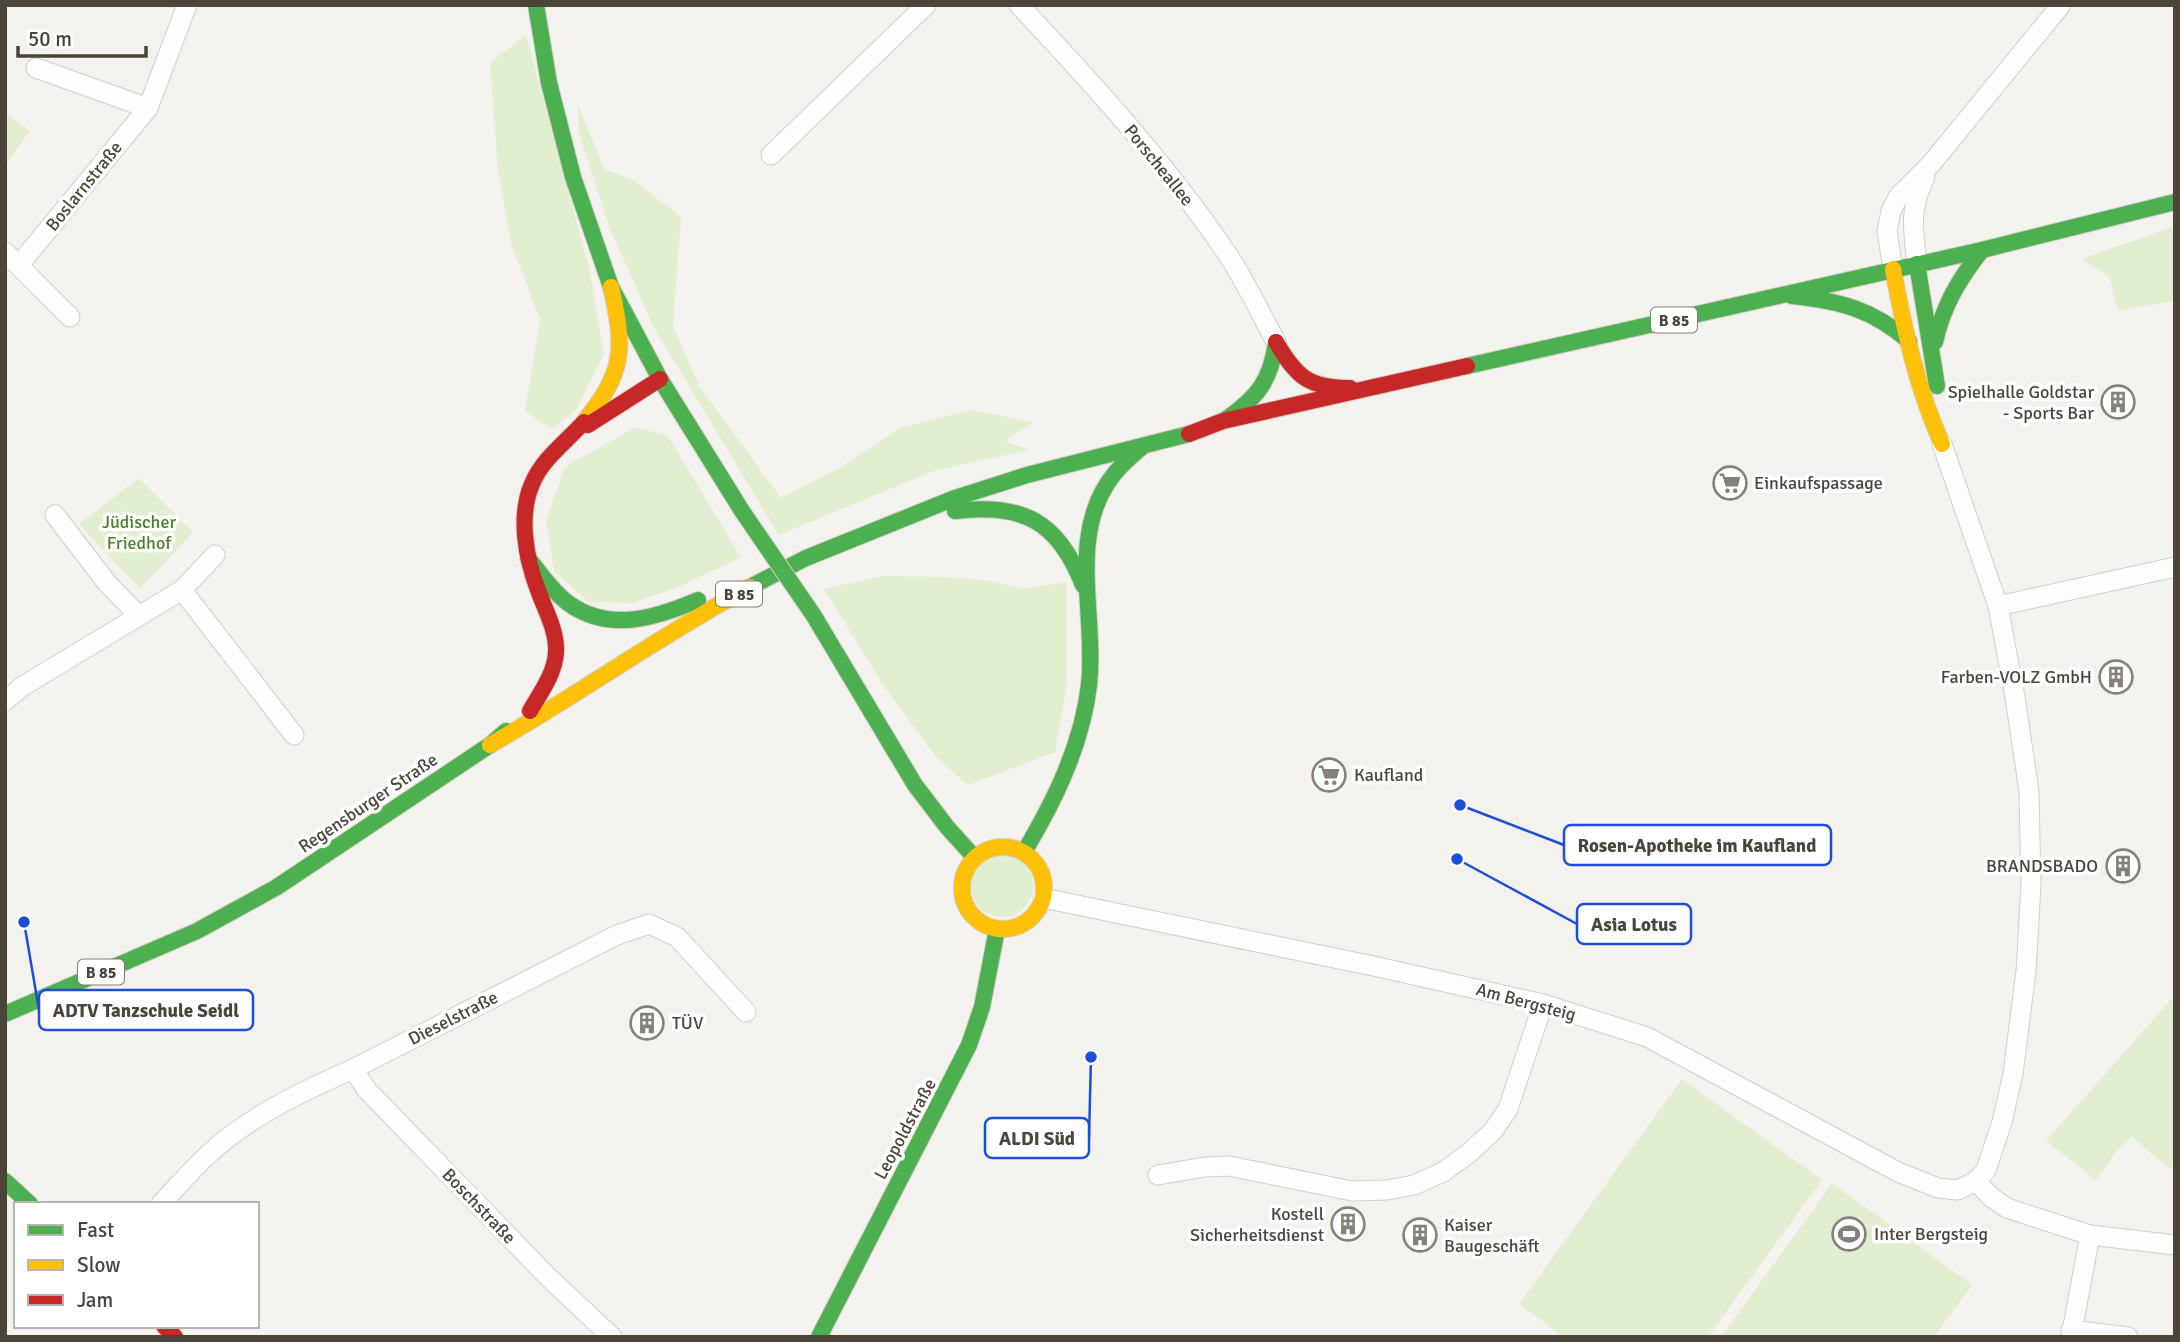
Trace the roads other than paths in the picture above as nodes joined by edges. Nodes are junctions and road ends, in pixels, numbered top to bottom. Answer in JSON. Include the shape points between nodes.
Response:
{"nodes":[{"id":1,"x":187,"y":5,"type":"edge"},
{"id":2,"x":536,"y":5,"type":"edge"},
{"id":3,"x":926,"y":5,"type":"edge"},
{"id":4,"x":1019,"y":5,"type":"edge"},
{"id":5,"x":2062,"y":5,"type":"edge"},
{"id":6,"x":36,"y":68,"type":"dead end"},
{"id":7,"x":148,"y":107,"type":"junction"},
{"id":8,"x":771,"y":155,"type":"dead end"},
{"id":9,"x":1931,"y":164,"type":"junction"},
{"id":10,"x":2175,"y":202,"type":"edge"},
{"id":11,"x":1982,"y":250,"type":"junction"},
{"id":12,"x":12,"y":259,"type":"edge"},
{"id":13,"x":1917,"y":264,"type":"junction"},
{"id":14,"x":1893,"y":269,"type":"junction"},
{"id":15,"x":611,"y":287,"type":"junction"},
{"id":16,"x":1783,"y":295,"type":"junction"},
{"id":17,"x":70,"y":317,"type":"dead end"},
{"id":18,"x":1909,"y":341,"type":"junction"},
{"id":19,"x":1276,"y":342,"type":"junction"},
{"id":20,"x":1932,"y":356,"type":"junction"},
{"id":21,"x":660,"y":379,"type":"junction"},
{"id":22,"x":1372,"y":388,"type":"junction"},
{"id":23,"x":1219,"y":422,"type":"junction"},
{"id":24,"x":572,"y":434,"type":"junction"},
{"id":25,"x":1942,"y":444,"type":"junction"},
{"id":26,"x":1142,"y":447,"type":"junction"},
{"id":27,"x":55,"y":515,"type":"dead end"},
{"id":28,"x":884,"y":526,"type":"junction"},
{"id":29,"x":215,"y":555,"type":"dead end"},
{"id":30,"x":528,"y":558,"type":"junction"},
{"id":31,"x":2175,"y":567,"type":"edge"},
{"id":32,"x":730,"y":585,"type":"junction"},
{"id":33,"x":182,"y":590,"type":"junction"},
{"id":34,"x":1089,"y":599,"type":"junction"},
{"id":35,"x":1998,"y":607,"type":"junction"},
{"id":36,"x":139,"y":616,"type":"junction"},
{"id":37,"x":5,"y":701,"type":"edge"},
{"id":38,"x":530,"y":711,"type":"junction"},
{"id":39,"x":295,"y":735,"type":"dead end"},
{"id":40,"x":490,"y":745,"type":"junction"},
{"id":41,"x":1024,"y":852,"type":"junction"},
{"id":42,"x":974,"y":857,"type":"junction"},
{"id":43,"x":1043,"y":898,"type":"junction"},
{"id":44,"x":998,"y":929,"type":"junction"},
{"id":45,"x":1543,"y":1004,"type":"junction"},
{"id":46,"x":746,"y":1012,"type":"dead end"},
{"id":47,"x":5,"y":1014,"type":"edge"},
{"id":48,"x":353,"y":1069,"type":"junction"},
{"id":49,"x":1158,"y":1175,"type":"dead end"},
{"id":50,"x":5,"y":1181,"type":"edge"},
{"id":51,"x":1976,"y":1181,"type":"junction"},
{"id":52,"x":28,"y":1202,"type":"edge"},
{"id":53,"x":163,"y":1202,"type":"edge"},
{"id":54,"x":2090,"y":1235,"type":"junction"},
{"id":55,"x":2175,"y":1245,"type":"edge"},
{"id":56,"x":2071,"y":1334,"type":"edge"},
{"id":57,"x":612,"y":1337,"type":"edge"},
{"id":58,"x":819,"y":1337,"type":"edge"},
{"id":59,"x":2128,"y":1337,"type":"edge"}],
"edges":[{"from":1,"to":7,"type":"street","name":"Boslarnstraße"},
{"from":2,"to":15,"type":"main road","via":[[549,83],[573,177]]},
{"from":3,"to":8,"type":"street"},
{"from":4,"to":19,"type":"street","name":"Porscheallee","via":[[1115,111],[1189,203],[1248,288]]},
{"from":5,"to":9,"type":"street"},
{"from":6,"to":7,"type":"street"},
{"from":7,"to":12,"type":"street","name":"Boslarnstraße"},
{"from":9,"to":13,"type":"street","via":[[1914,203]]},
{"from":9,"to":14,"type":"street","via":[[1898,197],[1891,211],[1887,230]]},
{"from":10,"to":11,"type":"main road","number":"B 85"},
{"from":11,"to":13,"type":"main road","number":"B 85"},
{"from":11,"to":20,"type":"main road","via":[[1950,293]]},
{"from":12,"to":17,"type":"street","name":"Boslarnstraße"},
{"from":13,"to":14,"type":"main road","number":"B 85"},
{"from":13,"to":20,"type":"main road"},
{"from":14,"to":16,"type":"main road","number":"B 85"},
{"from":14,"to":18,"type":"main road"},
{"from":15,"to":21,"type":"main road"},
{"from":15,"to":24,"type":"main road","via":[[619,363],[610,383]]},
{"from":16,"to":18,"type":"main road","via":[[1852,306],[1892,325]]},
{"from":16,"to":22,"type":"main road","number":"B 85"},
{"from":18,"to":25,"type":"main road","via":[[1931,422]]},
{"from":19,"to":22,"type":"main road","via":[[1292,368],[1310,384],[1332,389]]},
{"from":19,"to":23,"type":"main road","via":[[1274,361],[1259,392]]},
{"from":20,"to":25,"type":"main road"},
{"from":21,"to":24,"type":"main road"},
{"from":21,"to":42,"type":"main road","bridge":true,"via":[[814,616],[915,785]]},
{"from":22,"to":23,"type":"main road","number":"B 85"},
{"from":23,"to":26,"type":"main road","number":"B 85"},
{"from":23,"to":32,"type":"main road","number":"B 85","via":[[1179,427],[1026,464],[902,504]]},
{"from":24,"to":30,"type":"main road","via":[[553,453],[529,491]]},
{"from":25,"to":35,"type":"street"},
{"from":26,"to":28,"type":"main road","number":"B 85","via":[[1015,479]]},
{"from":26,"to":34,"type":"main road","via":[[1117,470],[1091,515],[1085,560]]},
{"from":27,"to":36,"type":"street","via":[[107,583]]},
{"from":28,"to":34,"type":"main road","via":[[964,510],[1005,509],[1040,522],[1061,542]]},
{"from":28,"to":40,"type":"main road","number":"B 85","via":[[806,558],[708,610]]},
{"from":29,"to":33,"type":"street"},
{"from":30,"to":32,"type":"main road","via":[[569,604],[606,621],[657,616]]},
{"from":30,"to":38,"type":"main road","via":[[553,629],[556,652]]},
{"from":31,"to":35,"type":"street"},
{"from":32,"to":38,"type":"main road","name":"Regensburger Straße","number":"B 85"},
{"from":33,"to":36,"type":"street"},
{"from":33,"to":39,"type":"street"},
{"from":34,"to":41,"type":"main road","via":[[1089,685],[1081,726],[1059,791]]},
{"from":35,"to":51,"type":"street","via":[[2029,791],[2031,885],[2013,1074],[1992,1157]]},
{"from":36,"to":37,"type":"street"},
{"from":38,"to":40,"type":"main road","name":"Regensburger Straße","number":"B 85"},
{"from":40,"to":47,"type":"main road","name":"Regensburger Straße","number":"B 85","via":[[277,887],[197,931]]},
{"from":41,"to":42,"type":"main road","via":[[1005,846]]},
{"from":41,"to":43,"type":"main road","via":[[1044,879]]},
{"from":42,"to":44,"type":"main road","via":[[963,876],[964,903],[981,924]]},
{"from":43,"to":44,"type":"main road","via":[[1021,925]]},
{"from":43,"to":45,"type":"street","name":"Am Bergsteig"},
{"from":44,"to":58,"type":"main road","name":"Leopoldstraße","via":[[969,1045]]},
{"from":45,"to":49,"type":"street","via":[[1508,1109],[1493,1131],[1443,1172],[1414,1185],[1352,1191],[1229,1166]]},
{"from":45,"to":51,"type":"street","name":"Am Bergsteig","via":[[1647,1037],[1898,1172],[1938,1188],[1958,1190]]},
{"from":46,"to":48,"type":"street","name":"Dieselstraße","via":[[677,937],[649,924],[617,934]]},
{"from":48,"to":53,"type":"street","name":"Dieselstraße","via":[[247,1124],[210,1153]]},
{"from":48,"to":57,"type":"street","name":"Boschstraße","via":[[547,1276]]},
{"from":50,"to":52,"type":"main road"},
{"from":51,"to":54,"type":"street","via":[[2007,1208]]},
{"from":54,"to":55,"type":"street"},
{"from":54,"to":56,"type":"street"},
{"from":56,"to":59,"type":"street"}]}
